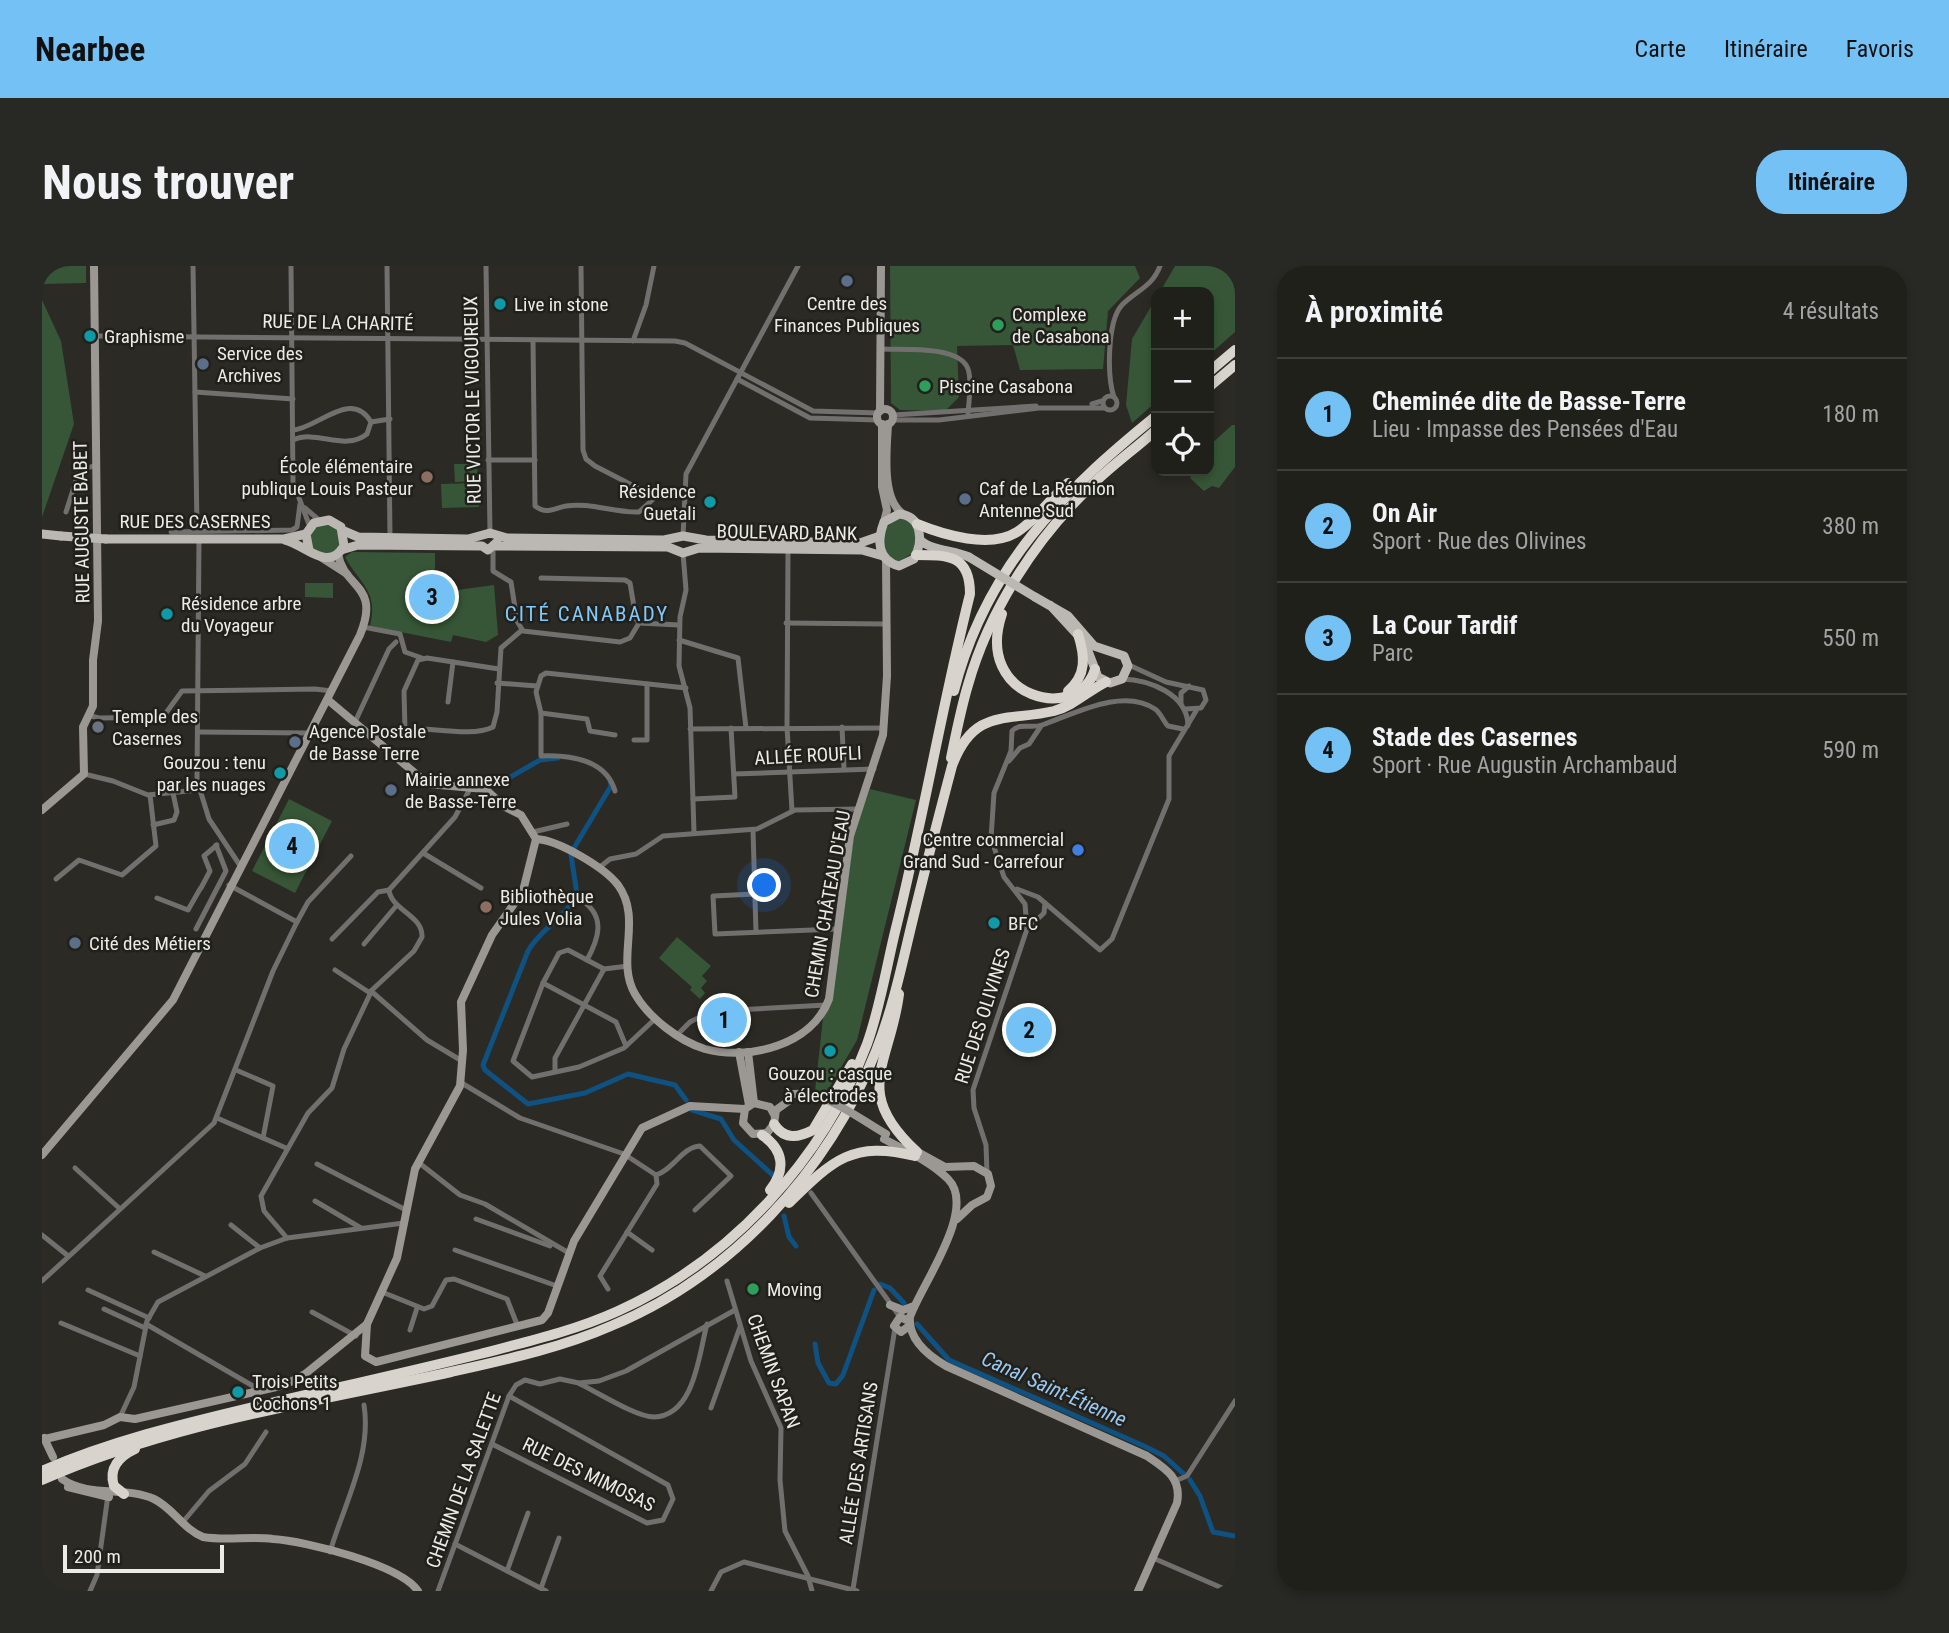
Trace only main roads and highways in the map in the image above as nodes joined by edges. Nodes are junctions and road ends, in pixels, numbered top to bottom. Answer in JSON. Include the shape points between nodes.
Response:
{"nodes":[{"id":1,"x":1235,"y":350,"type":"edge"},
{"id":2,"x":1235,"y":365,"type":"edge"},
{"id":3,"x":1214,"y":368,"type":"edge"},
{"id":4,"x":1214,"y":383,"type":"edge"},
{"id":5,"x":1151,"y":418,"type":"edge"},
{"id":6,"x":1151,"y":419,"type":"edge"},
{"id":7,"x":1151,"y":434,"type":"edge"},
{"id":8,"x":917,"y":524,"type":"junction"},
{"id":9,"x":308,"y":530,"type":"junction"},
{"id":10,"x":344,"y":531,"type":"junction"},
{"id":11,"x":42,"y":534,"type":"edge"},
{"id":12,"x":880,"y":536,"type":"junction"},
{"id":13,"x":684,"y":537,"type":"junction"},
{"id":14,"x":284,"y":539,"type":"junction"},
{"id":15,"x":920,"y":540,"type":"junction"},
{"id":16,"x":490,"y":541,"type":"junction"},
{"id":17,"x":941,"y":548,"type":"junction"},
{"id":18,"x":309,"y":550,"type":"junction"},
{"id":19,"x":683,"y":550,"type":"junction"},
{"id":20,"x":340,"y":552,"type":"junction"},
{"id":21,"x":916,"y":555,"type":"junction"},
{"id":22,"x":884,"y":558,"type":"junction"},
{"id":23,"x":1015,"y":582,"type":"junction"},
{"id":24,"x":1049,"y":605,"type":"junction"},
{"id":25,"x":1078,"y":634,"type":"junction"},
{"id":26,"x":1106,"y":651,"type":"junction"},
{"id":27,"x":1095,"y":666,"type":"junction"},
{"id":28,"x":1105,"y":682,"type":"junction"},
{"id":29,"x":1055,"y":697,"type":"junction"},
{"id":30,"x":917,"y":841,"type":"junction"},
{"id":31,"x":926,"y":867,"type":"junction"},
{"id":32,"x":903,"y":959,"type":"junction"},
{"id":33,"x":875,"y":1020,"type":"junction"},
{"id":34,"x":775,"y":1120,"type":"road end"},
{"id":35,"x":762,"y":1135,"type":"road end"},
{"id":36,"x":746,"y":1240,"type":"junction"},
{"id":37,"x":670,"y":1283,"type":"junction"},
{"id":38,"x":259,"y":1414,"type":"junction"},
{"id":39,"x":42,"y":1470,"type":"edge"},
{"id":40,"x":42,"y":1480,"type":"edge"},
{"id":41,"x":124,"y":1494,"type":"road end"}],
"edges":[{"from":1,"to":3,"type":"highway"},
{"from":2,"to":4,"type":"highway"},
{"from":5,"to":8,"type":"highway","via":[[1094,458],[1016,533],[982,540]]},
{"from":6,"to":30,"type":"highway","via":[[1070,489],[1030,535],[997,585],[957,682]]},
{"from":7,"to":23,"type":"highway","via":[[1090,486],[1050,531]]},
{"from":8,"to":12,"type":"main road","via":[[905,515],[894,515],[884,522]]},
{"from":8,"to":15,"type":"main road"},
{"from":9,"to":10,"type":"main road","via":[[319,520],[334,521]]},
{"from":9,"to":14,"type":"main road"},
{"from":9,"to":18,"type":"main road"},
{"from":10,"to":16,"type":"main road","name":"BOULEVARD BANK","via":[[354,537]]},
{"from":10,"to":20,"type":"main road"},
{"from":11,"to":14,"type":"main road","name":"RUE DES CASERNES","bridge":true,"via":[[106,539]]},
{"from":12,"to":13,"type":"main road","name":"BOULEVARD BANK","via":[[861,543]]},
{"from":12,"to":22,"type":"main road"},
{"from":13,"to":16,"type":"main road","name":"BOULEVARD BANK"},
{"from":13,"to":19,"type":"main road"},
{"from":13,"to":19,"type":"main road","via":[[675,542]]},
{"from":14,"to":18,"type":"main road"},
{"from":15,"to":17,"type":"main road"},
{"from":15,"to":21,"type":"main road"},
{"from":16,"to":19,"type":"main road","name":"BOULEVARD BANK"},
{"from":16,"to":20,"type":"main road","name":"BOULEVARD BANK","via":[[352,545]]},
{"from":17,"to":21,"type":"main road"},
{"from":17,"to":24,"type":"main road","bridge":true,"via":[[969,557]]},
{"from":18,"to":20,"type":"main road","via":[[322,558]]},
{"from":19,"to":22,"type":"main road","name":"BOULEVARD BANK","via":[[863,550]]},
{"from":21,"to":22,"type":"main road","via":[[897,566]]},
{"from":21,"to":30,"type":"highway","via":[[951,557],[967,570],[970,582]]},
{"from":23,"to":29,"type":"highway","via":[[998,624],[998,661],[1020,690]]},
{"from":23,"to":31,"type":"highway","via":[[996,614],[967,685]]},
{"from":24,"to":25,"type":"main road"},
{"from":24,"to":26,"type":"main road","via":[[1068,616],[1090,643]]},
{"from":25,"to":27,"type":"main road"},
{"from":25,"to":29,"type":"highway","via":[[1084,653],[1081,676]]},
{"from":26,"to":27,"type":"main road"},
{"from":26,"to":28,"type":"main road","via":[[1119,652],[1128,671],[1122,679]]},
{"from":27,"to":28,"type":"main road"},
{"from":27,"to":29,"type":"highway","via":[[1079,690]]},
{"from":28,"to":31,"type":"highway","via":[[1062,708],[1001,717],[971,735],[952,766]]},
{"from":30,"to":33,"type":"highway"},
{"from":31,"to":32,"type":"highway"},
{"from":32,"to":36,"type":"highway","via":[[876,1051],[848,1111],[803,1177]]},
{"from":32,"to":36,"type":"highway","via":[[879,1090],[892,1127],[916,1154],[872,1149],[845,1155]]},
{"from":33,"to":34,"type":"highway","via":[[813,1130],[793,1137],[778,1131]]},
{"from":33,"to":37,"type":"highway","via":[[838,1105],[795,1170],[738,1232]]},
{"from":35,"to":37,"type":"highway","via":[[780,1156],[777,1181],[732,1229]]},
{"from":36,"to":38,"type":"highway","via":[[676,1292],[608,1328],[481,1365]]},
{"from":37,"to":39,"type":"highway","via":[[621,1310],[569,1330],[148,1432]]},
{"from":38,"to":40,"type":"highway","via":[[150,1439]]},
{"from":38,"to":41,"type":"highway","via":[[132,1450],[112,1472],[114,1486]]}]}
